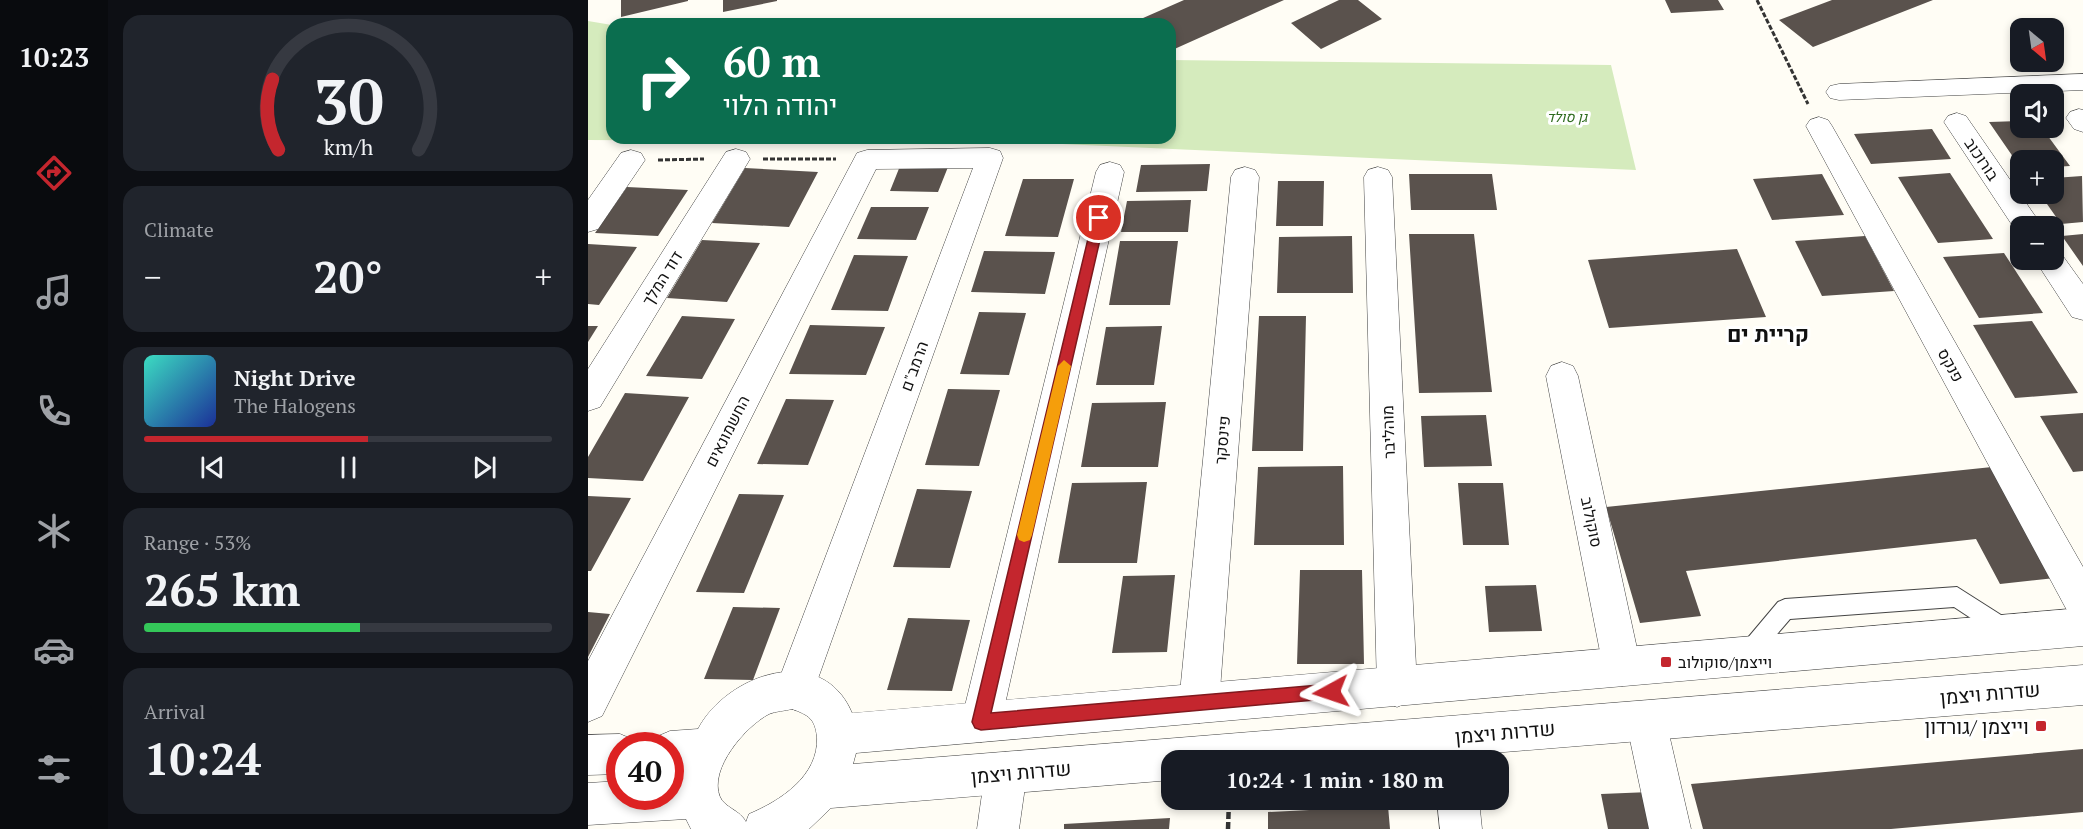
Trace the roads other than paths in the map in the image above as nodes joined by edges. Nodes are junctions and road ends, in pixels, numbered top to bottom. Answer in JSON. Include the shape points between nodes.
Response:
{"nodes":[{"id":1,"x":2083,"y":82,"type":"edge"},
{"id":2,"x":1839,"y":92,"type":"dead end"},
{"id":3,"x":1957,"y":122,"type":"dead end"},
{"id":4,"x":1819,"y":126,"type":"road end"},
{"id":5,"x":736,"y":159,"type":"dead end"},
{"id":6,"x":632,"y":160,"type":"dead end"},
{"id":7,"x":867,"y":160,"type":"joint"},
{"id":8,"x":1110,"y":172,"type":"dead end"},
{"id":9,"x":1245,"y":177,"type":"dead end"},
{"id":10,"x":1378,"y":177,"type":"dead end"},
{"id":11,"x":2021,"y":216,"type":"edge"},
{"id":12,"x":588,"y":221,"type":"edge"},
{"id":13,"x":2057,"y":270,"type":"edge"},
{"id":14,"x":2083,"y":308,"type":"edge"},
{"id":15,"x":1562,"y":376,"type":"dead end"},
{"id":16,"x":588,"y":397,"type":"edge"},
{"id":17,"x":2083,"y":603,"type":"edge"},
{"id":18,"x":2083,"y":627,"type":"edge"},
{"id":19,"x":1622,"y":667,"type":"junction"},
{"id":20,"x":2083,"y":685,"type":"edge"},
{"id":21,"x":1397,"y":687,"type":"junction"},
{"id":22,"x":795,"y":690,"type":"junction"},
{"id":23,"x":588,"y":702,"type":"edge"},
{"id":24,"x":1199,"y":703,"type":"junction"},
{"id":25,"x":1646,"y":721,"type":"junction"},
{"id":26,"x":981,"y":722,"type":"junction"},
{"id":27,"x":838,"y":734,"type":"junction"},
{"id":28,"x":1452,"y":749,"type":"edge"},
{"id":29,"x":688,"y":750,"type":"edge"},
{"id":30,"x":606,"y":754,"type":"edge"},
{"id":31,"x":588,"y":755,"type":"edge"},
{"id":32,"x":1006,"y":773,"type":"junction"},
{"id":33,"x":820,"y":788,"type":"junction"},
{"id":34,"x":699,"y":797,"type":"junction"},
{"id":35,"x":588,"y":804,"type":"edge"},
{"id":36,"x":1459,"y":810,"type":"edge"},
{"id":37,"x":727,"y":829,"type":"edge"},
{"id":38,"x":764,"y":829,"type":"edge"},
{"id":39,"x":998,"y":829,"type":"edge"},
{"id":40,"x":1461,"y":829,"type":"edge"},
{"id":41,"x":1670,"y":829,"type":"edge"}],
"edges":[{"from":1,"to":2,"type":"street"},
{"from":3,"to":11,"type":"street","name":"בורוכוב"},
{"from":4,"to":17,"type":"street","name":"פנקס"},
{"from":5,"to":16,"type":"street","name":"דוד המלך"},
{"from":6,"to":12,"type":"street"},
{"from":7,"to":22,"type":"street","name":"הרמב\"ם","via":[[990,158]]},
{"from":7,"to":23,"type":"street","name":"החשמונאים"},
{"from":8,"to":26,"type":"street"},
{"from":9,"to":24,"type":"street","name":"פינסקר"},
{"from":10,"to":21,"type":"street","name":"מוהליבר"},
{"from":13,"to":14,"type":"street"},
{"from":15,"to":19,"type":"street","name":"סוקולוב"},
{"from":18,"to":19,"type":"street"},
{"from":19,"to":21,"type":"street"},
{"from":20,"to":25,"type":"street","name":"שדרות ויצמן"},
{"from":21,"to":24,"type":"street"},
{"from":22,"to":27,"type":"street","via":[[812,694],[825,703],[834,716]]},
{"from":22,"to":29,"type":"street","via":[[776,691],[755,699]]},
{"from":24,"to":26,"type":"street"},
{"from":25,"to":28,"type":"street","name":"שדרות ויצמן"},
{"from":25,"to":41,"type":"street"},
{"from":26,"to":27,"type":"street"},
{"from":27,"to":33,"type":"street","via":[[831,770]]},
{"from":28,"to":32,"type":"street","name":"שדרות ויצמן"},
{"from":29,"to":34,"type":"street","via":[[698,774]]},
{"from":30,"to":31,"type":"street"},
{"from":32,"to":33,"type":"street","name":"שדרות ויצמן"},
{"from":32,"to":39,"type":"street"},
{"from":33,"to":38,"type":"street","via":[[796,813]]},
{"from":34,"to":35,"type":"street"},
{"from":34,"to":37,"type":"street","via":[[708,817]]},
{"from":36,"to":40,"type":"street"}]}
